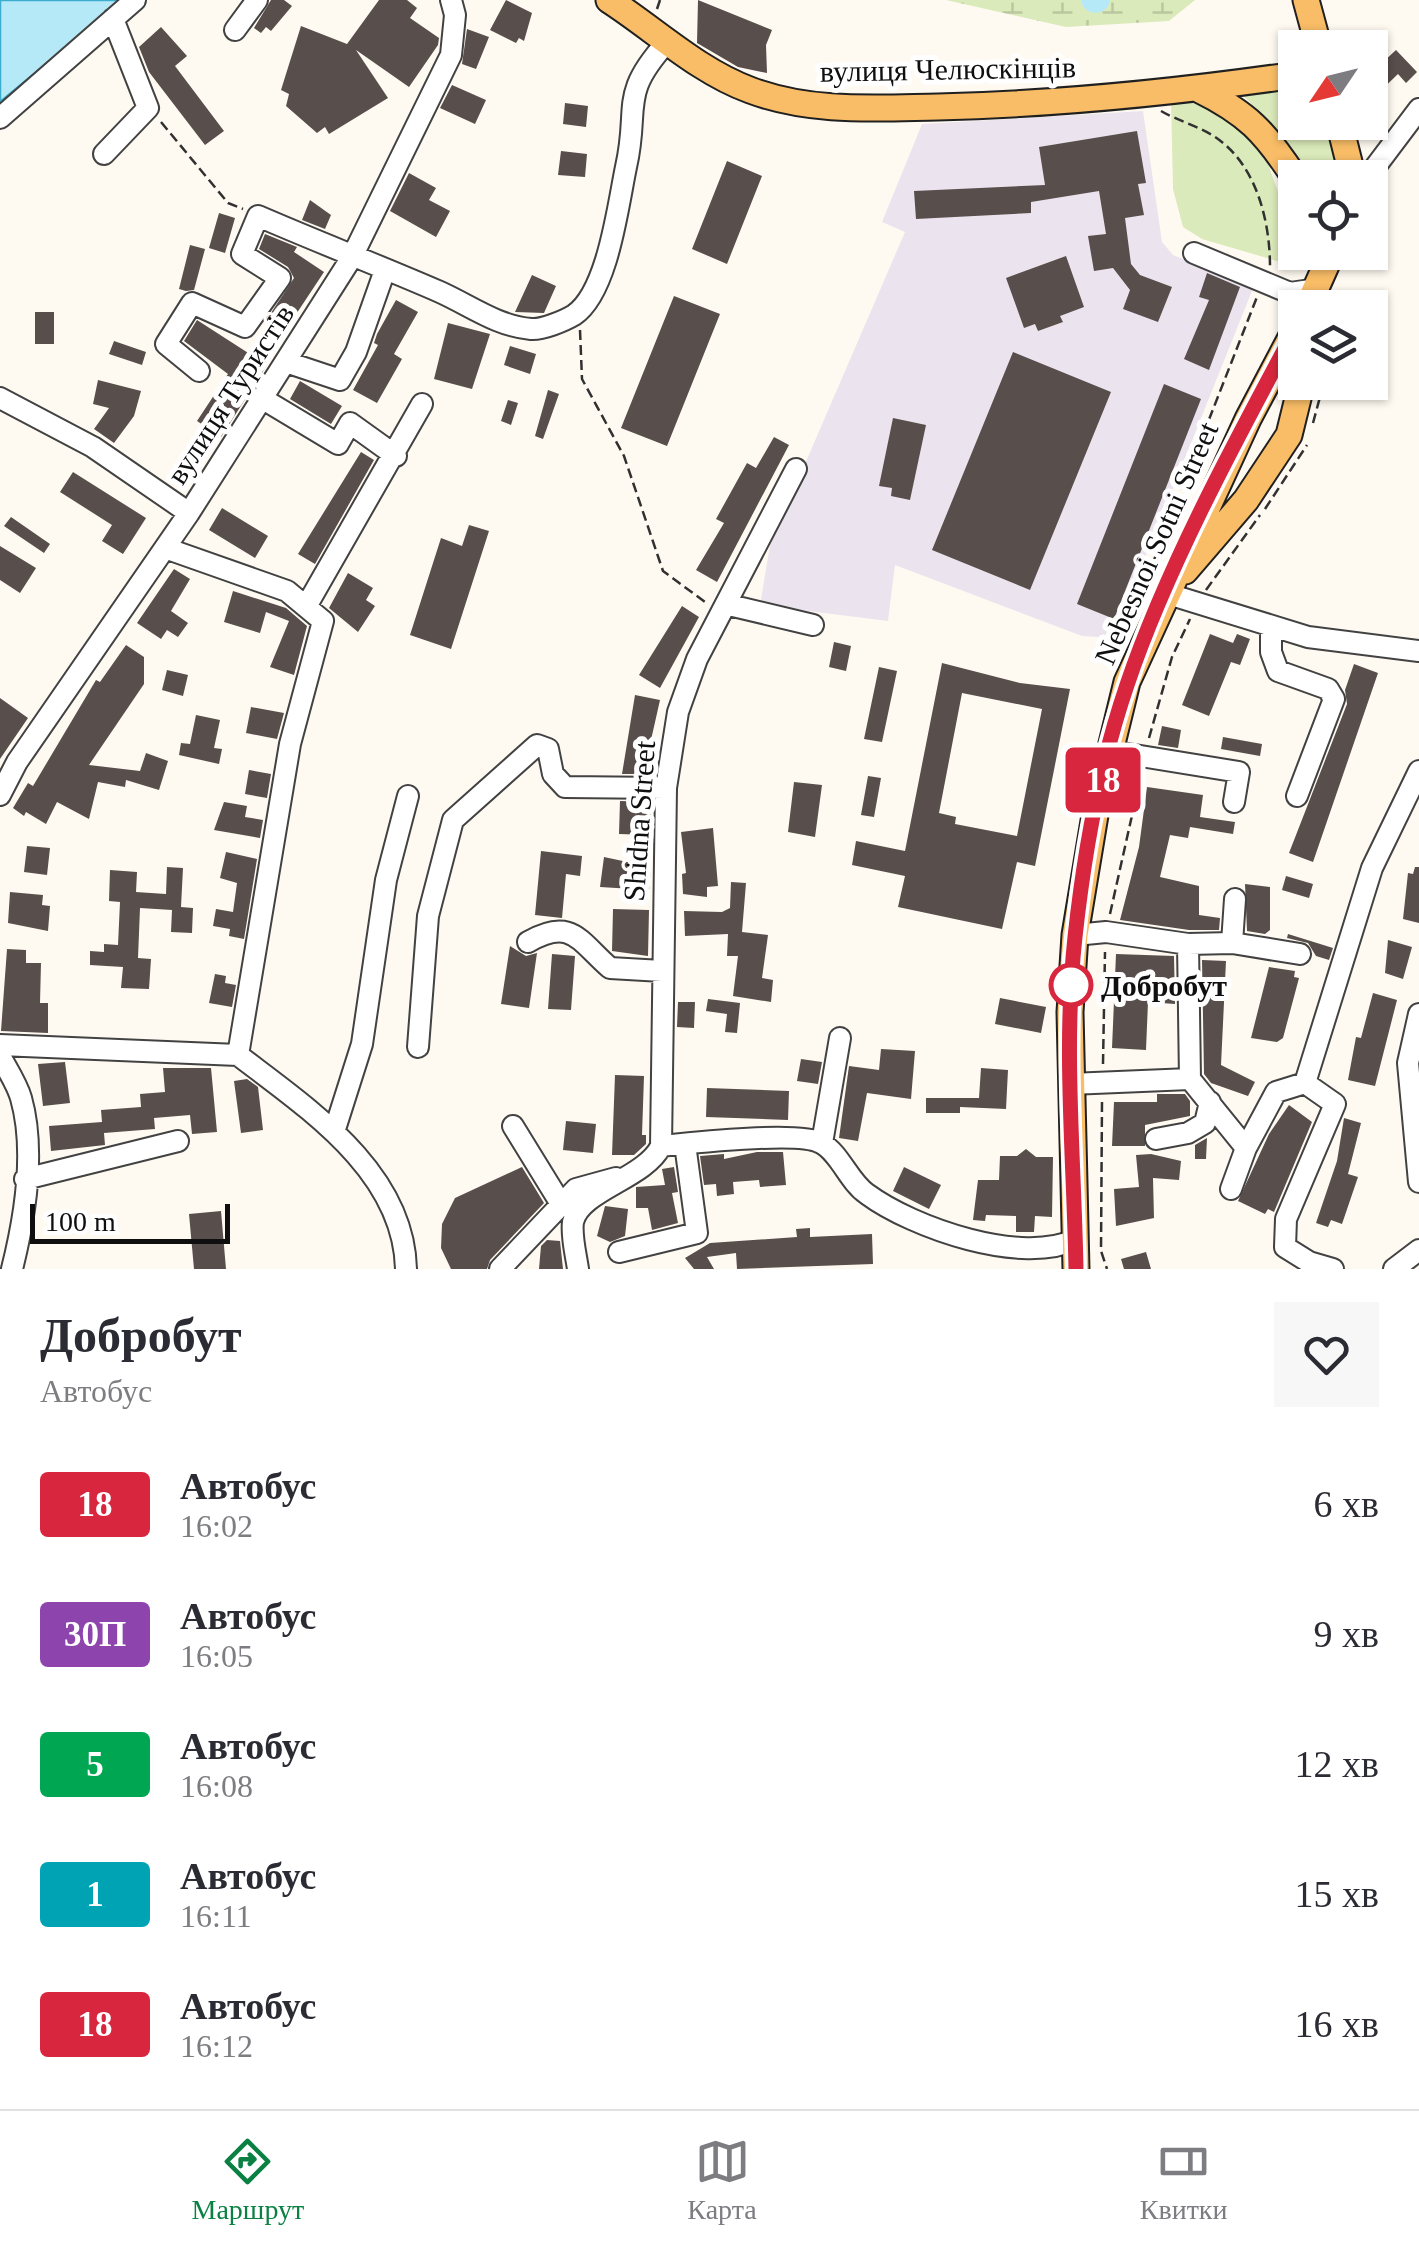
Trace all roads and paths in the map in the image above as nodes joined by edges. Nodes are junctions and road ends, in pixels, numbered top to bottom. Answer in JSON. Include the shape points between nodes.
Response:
{"nodes":[{"id":1,"x":135,"y":0,"type":"edge"},
{"id":2,"x":257,"y":0,"type":"edge"},
{"id":3,"x":450,"y":0,"type":"edge"},
{"id":4,"x":609,"y":0,"type":"edge"},
{"id":5,"x":1306,"y":0,"type":"edge"},
{"id":6,"x":113,"y":18,"type":"junction"},
{"id":7,"x":235,"y":30,"type":"dead end"},
{"id":8,"x":1315,"y":30,"type":"edge"},
{"id":9,"x":667,"y":42,"type":"junction"},
{"id":10,"x":1278,"y":77,"type":"edge"},
{"id":11,"x":1198,"y":89,"type":"junction"},
{"id":12,"x":1152,"y":107,"type":"dead end"},
{"id":13,"x":148,"y":108,"type":"junction"},
{"id":14,"x":1419,"y":110,"type":"edge"},
{"id":15,"x":0,"y":118,"type":"edge"},
{"id":16,"x":104,"y":154,"type":"dead end"},
{"id":17,"x":1284,"y":160,"type":"edge"},
{"id":18,"x":1382,"y":160,"type":"edge"},
{"id":19,"x":258,"y":216,"type":"junction"},
{"id":20,"x":1194,"y":253,"type":"dead end"},
{"id":21,"x":352,"y":257,"type":"junction"},
{"id":22,"x":386,"y":270,"type":"junction"},
{"id":23,"x":1265,"y":284,"type":"junction"},
{"id":24,"x":1282,"y":290,"type":"edge"},
{"id":25,"x":575,"y":314,"type":"junction"},
{"id":26,"x":286,"y":362,"type":"junction"},
{"id":27,"x":1278,"y":362,"type":"edge"},
{"id":28,"x":198,"y":371,"type":"dead end"},
{"id":29,"x":0,"y":398,"type":"edge"},
{"id":30,"x":263,"y":399,"type":"junction"},
{"id":31,"x":1298,"y":400,"type":"edge"},
{"id":32,"x":1318,"y":400,"type":"edge"},
{"id":33,"x":422,"y":404,"type":"dead end"},
{"id":34,"x":1248,"y":418,"type":"junction"},
{"id":35,"x":1289,"y":435,"type":"junction"},
{"id":36,"x":396,"y":456,"type":"junction"},
{"id":37,"x":796,"y":468,"type":"dead end"},
{"id":38,"x":189,"y":512,"type":"junction"},
{"id":39,"x":166,"y":548,"type":"junction"},
{"id":40,"x":1166,"y":593,"type":"junction"},
{"id":41,"x":1198,"y":604,"type":"junction"},
{"id":42,"x":311,"y":608,"type":"junction"},
{"id":43,"x":726,"y":609,"type":"junction"},
{"id":44,"x":813,"y":625,"type":"dead end"},
{"id":45,"x":1271,"y":626,"type":"junction"},
{"id":46,"x":1419,"y":651,"type":"edge"},
{"id":47,"x":1114,"y":665,"type":"dead end"},
{"id":48,"x":1110,"y":751,"type":"junction"},
{"id":49,"x":1145,"y":756,"type":"junction"},
{"id":50,"x":1419,"y":771,"type":"edge"},
{"id":51,"x":666,"y":788,"type":"junction"},
{"id":52,"x":1073,"y":788,"type":"dead end"},
{"id":53,"x":1084,"y":790,"type":"dead end"},
{"id":54,"x":0,"y":794,"type":"edge"},
{"id":55,"x":408,"y":796,"type":"dead end"},
{"id":56,"x":1297,"y":796,"type":"dead end"},
{"id":57,"x":1234,"y":802,"type":"dead end"},
{"id":58,"x":1235,"y":899,"type":"dead end"},
{"id":59,"x":1106,"y":932,"type":"junction"},
{"id":60,"x":1075,"y":935,"type":"junction"},
{"id":61,"x":528,"y":942,"type":"dead end"},
{"id":62,"x":1232,"y":943,"type":"junction"},
{"id":63,"x":1188,"y":944,"type":"junction"},
{"id":64,"x":1300,"y":954,"type":"dead end"},
{"id":65,"x":662,"y":971,"type":"junction"},
{"id":66,"x":1419,"y":1014,"type":"edge"},
{"id":67,"x":840,"y":1038,"type":"dead end"},
{"id":68,"x":0,"y":1044,"type":"edge"},
{"id":69,"x":418,"y":1046,"type":"dead end"},
{"id":70,"x":238,"y":1055,"type":"junction"},
{"id":71,"x":0,"y":1056,"type":"edge"},
{"id":72,"x":1190,"y":1079,"type":"junction"},
{"id":73,"x":1304,"y":1083,"type":"junction"},
{"id":74,"x":1070,"y":1084,"type":"junction"},
{"id":75,"x":1102,"y":1085,"type":"junction"},
{"id":76,"x":1210,"y":1102,"type":"junction"},
{"id":77,"x":513,"y":1126,"type":"dead end"},
{"id":78,"x":334,"y":1130,"type":"junction"},
{"id":79,"x":1156,"y":1138,"type":"dead end"},
{"id":80,"x":178,"y":1141,"type":"dead end"},
{"id":81,"x":822,"y":1143,"type":"junction"},
{"id":82,"x":685,"y":1144,"type":"junction"},
{"id":83,"x":661,"y":1146,"type":"junction"},
{"id":84,"x":1246,"y":1148,"type":"junction"},
{"id":85,"x":628,"y":1176,"type":"junction"},
{"id":86,"x":25,"y":1178,"type":"junction"},
{"id":87,"x":1419,"y":1182,"type":"edge"},
{"id":88,"x":1232,"y":1189,"type":"dead end"},
{"id":89,"x":561,"y":1204,"type":"junction"},
{"id":90,"x":1076,"y":1240,"type":"junction"},
{"id":91,"x":997,"y":1247,"type":"junction"},
{"id":92,"x":618,"y":1252,"type":"dead end"},
{"id":93,"x":1418,"y":1254,"type":"edge"},
{"id":94,"x":12,"y":1269,"type":"edge"},
{"id":95,"x":406,"y":1269,"type":"edge"},
{"id":96,"x":500,"y":1269,"type":"edge"},
{"id":97,"x":578,"y":1269,"type":"edge"},
{"id":98,"x":998,"y":1269,"type":"edge"},
{"id":99,"x":1076,"y":1269,"type":"edge"},
{"id":100,"x":1086,"y":1269,"type":"edge"},
{"id":101,"x":1107,"y":1269,"type":"edge"},
{"id":102,"x":1333,"y":1269,"type":"edge"},
{"id":103,"x":1394,"y":1269,"type":"edge"}],
"edges":[{"from":1,"to":6,"type":"street"},
{"from":2,"to":7,"type":"street"},
{"from":3,"to":21,"type":"street","name":"вулиця Туристів","via":[[450,55]]},
{"from":4,"to":9,"type":"main road","name":"вулиця Челюскінців"},
{"from":5,"to":8,"type":"main road"},
{"from":6,"to":13,"type":"street"},
{"from":6,"to":15,"type":"street"},
{"from":9,"to":11,"type":"main road","name":"вулиця Челюскінців","via":[[748,89],[847,109],[1025,104]]},
{"from":9,"to":25,"type":"street","via":[[632,92],[631,146],[610,246],[592,292]]},
{"from":10,"to":11,"type":"main road","name":"вулиця Челюскінців"},
{"from":11,"to":17,"type":"main road","via":[[1240,110]]},
{"from":12,"to":23,"type":"path","via":[[1218,138],[1247,174],[1268,228],[1271,266]]},
{"from":13,"to":16,"type":"street"},
{"from":13,"to":19,"type":"path","via":[[228,203]]},
{"from":14,"to":18,"type":"street"},
{"from":19,"to":21,"type":"street"},
{"from":19,"to":28,"type":"street","via":[[242,254],[280,278],[245,327],[192,303],[166,344]]},
{"from":20,"to":23,"type":"street"},
{"from":21,"to":22,"type":"street"},
{"from":21,"to":26,"type":"street","name":"вулиця Туристів"},
{"from":22,"to":25,"type":"street","via":[[496,322],[535,330]]},
{"from":22,"to":26,"type":"street","via":[[340,380]]},
{"from":23,"to":24,"type":"street"},
{"from":23,"to":47,"type":"path"},
{"from":25,"to":43,"type":"path","via":[[582,378],[624,456],[663,572],[682,589]]},
{"from":26,"to":30,"type":"street","name":"вулиця Туристів"},
{"from":27,"to":34,"type":"main road","name":"Nebesnoi Sotni Street"},
{"from":29,"to":38,"type":"street","via":[[94,448]]},
{"from":30,"to":36,"type":"street","via":[[338,444],[350,423]]},
{"from":30,"to":38,"type":"street","name":"вулиця Туристів"},
{"from":31,"to":35,"type":"main road"},
{"from":32,"to":41,"type":"path","via":[[1298,464]]},
{"from":33,"to":36,"type":"street"},
{"from":34,"to":35,"type":"main road","via":[[1273,417]]},
{"from":34,"to":40,"type":"main road","name":"Nebesnoi Sotni Street"},
{"from":35,"to":40,"type":"main road","via":[[1246,500]]},
{"from":36,"to":42,"type":"street"},
{"from":37,"to":43,"type":"street","name":"Shidna Street"},
{"from":38,"to":39,"type":"street","name":"вулиця Туристів"},
{"from":39,"to":42,"type":"street","via":[[287,592]]},
{"from":39,"to":54,"type":"street","name":"вулиця Туристів"},
{"from":40,"to":41,"type":"street"},
{"from":40,"to":48,"type":"main road","name":"Nebesnoi Sotni Street","via":[[1128,682]]},
{"from":41,"to":45,"type":"street"},
{"from":41,"to":49,"type":"path","via":[[1172,657]]},
{"from":42,"to":70,"type":"street","via":[[324,620],[290,744]]},
{"from":43,"to":44,"type":"street"},
{"from":43,"to":51,"type":"street","name":"Shidna Street","via":[[683,692]]},
{"from":45,"to":46,"type":"street"},
{"from":45,"to":56,"type":"street","via":[[1278,671],[1328,689],[1334,699]]},
{"from":48,"to":49,"type":"street"},
{"from":48,"to":60,"type":"main road","name":"Nebesnoi Sotni Street"},
{"from":49,"to":57,"type":"street","via":[[1239,772]]},
{"from":49,"to":59,"type":"path"},
{"from":50,"to":73,"type":"street","via":[[1372,868]]},
{"from":51,"to":65,"type":"street","name":"Shidna Street"},
{"from":51,"to":69,"type":"street","via":[[564,787],[548,749],[537,745],[453,820],[428,916]]},
{"from":52,"to":53,"type":"path"},
{"from":55,"to":78,"type":"street","via":[[386,880],[362,1044]]},
{"from":58,"to":62,"type":"street"},
{"from":59,"to":60,"type":"street"},
{"from":59,"to":63,"type":"street"},
{"from":59,"to":75,"type":"path"},
{"from":60,"to":74,"type":"main road","name":"Nebesnoi Sotni Street"},
{"from":61,"to":65,"type":"street","via":[[566,930],[610,968]]},
{"from":62,"to":63,"type":"street"},
{"from":62,"to":64,"type":"street"},
{"from":63,"to":72,"type":"street"},
{"from":65,"to":83,"type":"street","name":"Shidna Street"},
{"from":66,"to":87,"type":"street","via":[[1408,1063]]},
{"from":67,"to":81,"type":"street"},
{"from":68,"to":70,"type":"street"},
{"from":70,"to":78,"type":"street"},
{"from":71,"to":86,"type":"street","via":[[21,1096]]},
{"from":72,"to":75,"type":"street"},
{"from":72,"to":76,"type":"street"},
{"from":73,"to":84,"type":"street","via":[[1276,1092]]},
{"from":73,"to":102,"type":"street","via":[[1335,1104],[1286,1219],[1285,1247]]},
{"from":74,"to":75,"type":"street"},
{"from":74,"to":90,"type":"main road","name":"Nebesnoi Sotni Street"},
{"from":75,"to":101,"type":"path","via":[[1101,1250]]},
{"from":76,"to":79,"type":"street","via":[[1205,1123]]},
{"from":76,"to":84,"type":"street"},
{"from":77,"to":89,"type":"street"},
{"from":78,"to":95,"type":"street","via":[[373,1177],[405,1246]]},
{"from":80,"to":86,"type":"street"},
{"from":81,"to":82,"type":"street","via":[[797,1138]]},
{"from":81,"to":91,"type":"street","via":[[865,1193]]},
{"from":82,"to":83,"type":"street"},
{"from":82,"to":92,"type":"street","via":[[697,1232]]},
{"from":83,"to":85,"type":"street","via":[[651,1163]]},
{"from":84,"to":88,"type":"street"},
{"from":85,"to":89,"type":"street","via":[[583,1185]]},
{"from":85,"to":97,"type":"street","via":[[577,1212],[572,1226]]},
{"from":86,"to":94,"type":"street","via":[[24,1221]]},
{"from":89,"to":96,"type":"street"},
{"from":90,"to":91,"type":"street","via":[[1038,1252]]},
{"from":90,"to":99,"type":"main road","name":"Nebesnoi Sotni Street"},
{"from":90,"to":100,"type":"main road"},
{"from":91,"to":98,"type":"street"},
{"from":93,"to":103,"type":"street"}]}
